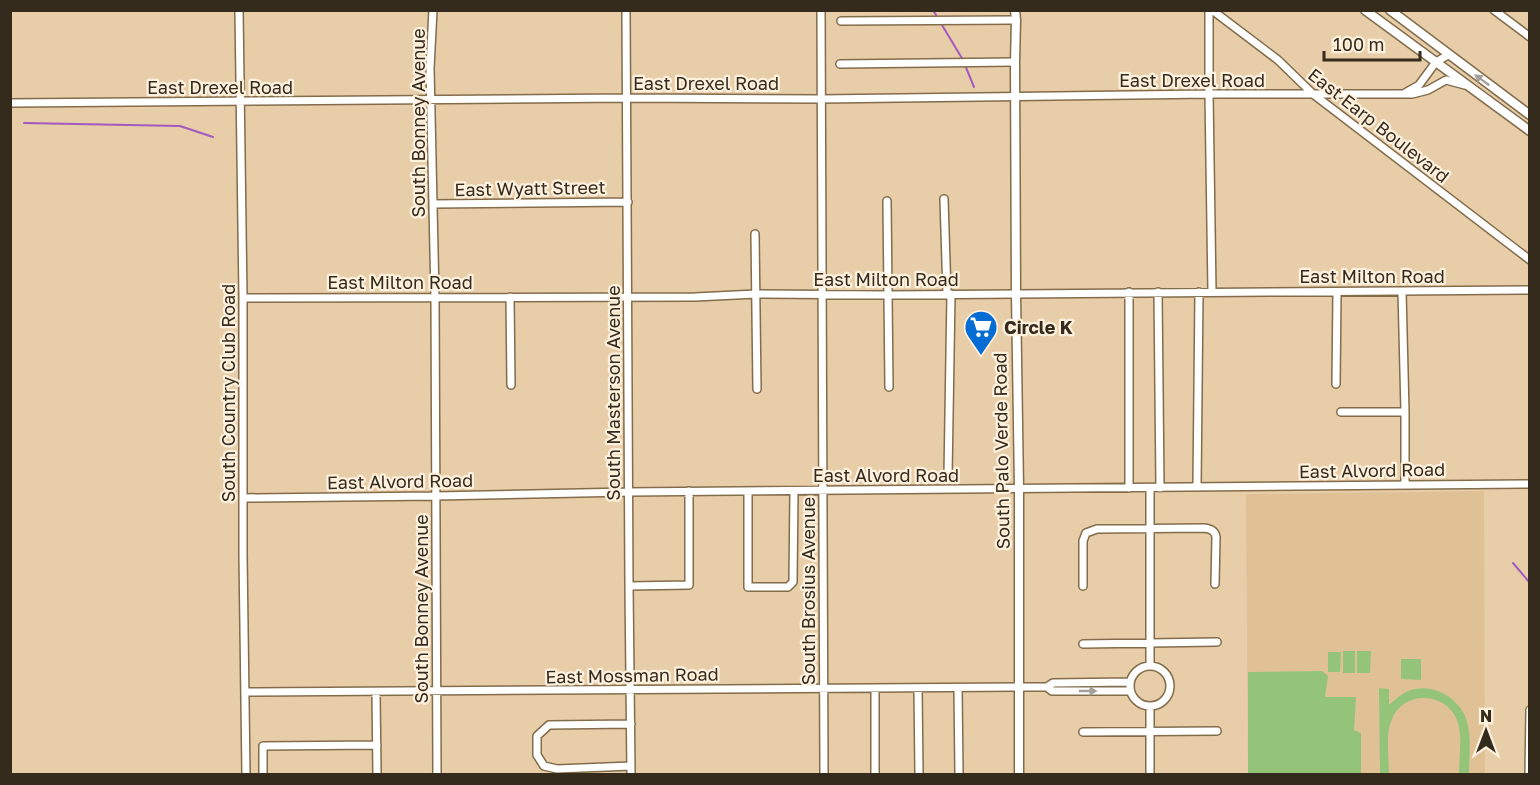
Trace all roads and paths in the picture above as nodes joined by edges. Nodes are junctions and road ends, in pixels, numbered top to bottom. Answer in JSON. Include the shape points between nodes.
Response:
{"nodes":[{"id":1,"x":239,"y":10,"type":"edge"},
{"id":2,"x":432,"y":10,"type":"edge"},
{"id":3,"x":626,"y":10,"type":"edge"},
{"id":4,"x":821,"y":10,"type":"edge"},
{"id":5,"x":1210,"y":10,"type":"edge"},
{"id":6,"x":1365,"y":10,"type":"edge"},
{"id":7,"x":1390,"y":10,"type":"edge"},
{"id":8,"x":1494,"y":10,"type":"edge"},
{"id":9,"x":1017,"y":14,"type":"edge"},
{"id":10,"x":841,"y":21,"type":"dead end"},
{"id":11,"x":1530,"y":37,"type":"edge"},
{"id":12,"x":1448,"y":55,"type":"junction"},
{"id":13,"x":1015,"y":62,"type":"junction"},
{"id":14,"x":1436,"y":62,"type":"junction"},
{"id":15,"x":840,"y":64,"type":"dead end"},
{"id":16,"x":1467,"y":85,"type":"junction"},
{"id":17,"x":1209,"y":94,"type":"junction"},
{"id":18,"x":1313,"y":94,"type":"junction"},
{"id":19,"x":1402,"y":94,"type":"junction"},
{"id":20,"x":1015,"y":96,"type":"junction"},
{"id":21,"x":626,"y":98,"type":"junction"},
{"id":22,"x":821,"y":99,"type":"junction"},
{"id":23,"x":431,"y":100,"type":"junction"},
{"id":24,"x":239,"y":102,"type":"junction"},
{"id":25,"x":10,"y":103,"type":"edge"},
{"id":26,"x":1527,"y":112,"type":"edge"},
{"id":27,"x":1530,"y":131,"type":"edge"},
{"id":28,"x":944,"y":199,"type":"dead end"},
{"id":29,"x":887,"y":201,"type":"dead end"},
{"id":30,"x":628,"y":202,"type":"junction"},
{"id":31,"x":433,"y":204,"type":"junction"},
{"id":32,"x":755,"y":234,"type":"dead end"},
{"id":33,"x":1530,"y":261,"type":"edge"},
{"id":34,"x":1530,"y":290,"type":"edge"},
{"id":35,"x":1402,"y":291,"type":"junction"},
{"id":36,"x":1129,"y":292,"type":"junction"},
{"id":37,"x":1158,"y":292,"type":"junction"},
{"id":38,"x":1199,"y":292,"type":"junction"},
{"id":39,"x":1212,"y":292,"type":"junction"},
{"id":40,"x":1337,"y":292,"type":"junction"},
{"id":41,"x":756,"y":294,"type":"junction"},
{"id":42,"x":821,"y":294,"type":"junction"},
{"id":43,"x":949,"y":294,"type":"junction"},
{"id":44,"x":1016,"y":294,"type":"junction"},
{"id":45,"x":888,"y":295,"type":"junction"},
{"id":46,"x":435,"y":297,"type":"junction"},
{"id":47,"x":510,"y":297,"type":"junction"},
{"id":48,"x":628,"y":297,"type":"junction"},
{"id":49,"x":243,"y":298,"type":"junction"},
{"id":50,"x":1336,"y":384,"type":"dead end"},
{"id":51,"x":511,"y":385,"type":"dead end"},
{"id":52,"x":889,"y":387,"type":"dead end"},
{"id":53,"x":757,"y":389,"type":"dead end"},
{"id":54,"x":1341,"y":412,"type":"dead end"},
{"id":55,"x":1405,"y":412,"type":"junction"},
{"id":56,"x":948,"y":476,"type":"dead end"},
{"id":57,"x":1530,"y":484,"type":"edge"},
{"id":58,"x":1405,"y":485,"type":"junction"},
{"id":59,"x":1129,"y":488,"type":"junction"},
{"id":60,"x":1150,"y":488,"type":"junction"},
{"id":61,"x":1160,"y":488,"type":"junction"},
{"id":62,"x":1197,"y":488,"type":"junction"},
{"id":63,"x":1019,"y":489,"type":"junction"},
{"id":64,"x":689,"y":491,"type":"junction"},
{"id":65,"x":748,"y":491,"type":"junction"},
{"id":66,"x":794,"y":491,"type":"junction"},
{"id":67,"x":823,"y":491,"type":"junction"},
{"id":68,"x":628,"y":492,"type":"junction"},
{"id":69,"x":436,"y":496,"type":"junction"},
{"id":70,"x":244,"y":498,"type":"junction"},
{"id":71,"x":1150,"y":528,"type":"junction"},
{"id":72,"x":1215,"y":584,"type":"dead end"},
{"id":73,"x":629,"y":586,"type":"junction"},
{"id":74,"x":1083,"y":586,"type":"dead end"},
{"id":75,"x":1216,"y":642,"type":"dead end"},
{"id":76,"x":1150,"y":643,"type":"junction"},
{"id":77,"x":1083,"y":644,"type":"dead end"},
{"id":78,"x":1150,"y":665,"type":"junction"},
{"id":79,"x":1130,"y":682,"type":"junction"},
{"id":80,"x":1019,"y":687,"type":"junction"},
{"id":81,"x":1047,"y":687,"type":"junction"},
{"id":82,"x":875,"y":688,"type":"junction"},
{"id":83,"x":918,"y":688,"type":"junction"},
{"id":84,"x":958,"y":688,"type":"junction"},
{"id":85,"x":823,"y":689,"type":"junction"},
{"id":86,"x":631,"y":690,"type":"junction"},
{"id":87,"x":437,"y":691,"type":"junction"},
{"id":88,"x":1130,"y":691,"type":"junction"},
{"id":89,"x":245,"y":692,"type":"junction"},
{"id":90,"x":376,"y":692,"type":"junction"},
{"id":91,"x":1150,"y":706,"type":"junction"},
{"id":92,"x":1530,"y":710,"type":"edge"},
{"id":93,"x":631,"y":724,"type":"junction"},
{"id":94,"x":1216,"y":731,"type":"dead end"},
{"id":95,"x":1083,"y":732,"type":"dead end"},
{"id":96,"x":1150,"y":732,"type":"junction"},
{"id":97,"x":377,"y":745,"type":"junction"},
{"id":98,"x":631,"y":770,"type":"edge"},
{"id":99,"x":246,"y":774,"type":"edge"},
{"id":100,"x":263,"y":774,"type":"edge"},
{"id":101,"x":377,"y":774,"type":"edge"},
{"id":102,"x":437,"y":774,"type":"edge"},
{"id":103,"x":824,"y":774,"type":"edge"},
{"id":104,"x":875,"y":774,"type":"edge"},
{"id":105,"x":919,"y":774,"type":"edge"},
{"id":106,"x":959,"y":774,"type":"edge"},
{"id":107,"x":1019,"y":774,"type":"edge"},
{"id":108,"x":1150,"y":774,"type":"edge"},
{"id":109,"x":1529,"y":774,"type":"edge"}],
"edges":[{"from":1,"to":24,"type":"street","name":"South Country Club Road"},
{"from":2,"to":23,"type":"street","name":"South Bonney Avenue"},
{"from":3,"to":21,"type":"street","name":"South Masterson Avenue"},
{"from":4,"to":22,"type":"street","name":"South Brosius Avenue"},
{"from":5,"to":17,"type":"street"},
{"from":5,"to":18,"type":"street","name":"East Earp Boulevard","via":[[1278,60]]},
{"from":6,"to":14,"type":"main road"},
{"from":7,"to":12,"type":"main road"},
{"from":8,"to":11,"type":"street"},
{"from":9,"to":10,"type":"street","via":[[938,21]]},
{"from":9,"to":13,"type":"main road","name":"South Palo Verde Road"},
{"from":12,"to":14,"type":"street"},
{"from":26,"to":12,"type":"main road","one_way":true},
{"from":13,"to":15,"type":"street"},
{"from":13,"to":20,"type":"main road","name":"South Palo Verde Road"},
{"from":14,"to":16,"type":"main road"},
{"from":14,"to":19,"type":"street","via":[[1419,85]]},
{"from":16,"to":19,"type":"street","name":"East Drexel Road","via":[[1446,80],[1421,93]]},
{"from":16,"to":27,"type":"main road"},
{"from":17,"to":18,"type":"street","name":"East Drexel Road"},
{"from":17,"to":20,"type":"street","name":"East Drexel Road"},
{"from":17,"to":39,"type":"street"},
{"from":18,"to":19,"type":"street","name":"East Drexel Road"},
{"from":18,"to":33,"type":"street","name":"East Earp Boulevard"},
{"from":20,"to":22,"type":"street","name":"East Drexel Road"},
{"from":20,"to":44,"type":"main road","name":"South Palo Verde Road"},
{"from":21,"to":22,"type":"street","name":"East Drexel Road"},
{"from":21,"to":23,"type":"street","name":"East Drexel Road"},
{"from":21,"to":30,"type":"street","name":"South Masterson Avenue"},
{"from":22,"to":42,"type":"street","name":"South Brosius Avenue"},
{"from":23,"to":24,"type":"street","name":"East Drexel Road"},
{"from":23,"to":31,"type":"street","name":"South Bonney Avenue"},
{"from":24,"to":25,"type":"street","name":"East Drexel Road"},
{"from":24,"to":49,"type":"street","name":"South Country Club Road"},
{"from":28,"to":43,"type":"street"},
{"from":29,"to":45,"type":"street"},
{"from":30,"to":31,"type":"street","name":"East Wyatt Street"},
{"from":30,"to":48,"type":"street","name":"South Masterson Avenue"},
{"from":31,"to":46,"type":"street","name":"South Bonney Avenue"},
{"from":32,"to":41,"type":"street"},
{"from":34,"to":35,"type":"street","name":"East Milton Road"},
{"from":35,"to":40,"type":"street","name":"East Milton Road"},
{"from":35,"to":55,"type":"street"},
{"from":36,"to":37,"type":"street","name":"East Milton Road"},
{"from":36,"to":44,"type":"street","name":"East Milton Road"},
{"from":36,"to":59,"type":"street"},
{"from":37,"to":38,"type":"street","name":"East Milton Road"},
{"from":37,"to":61,"type":"street"},
{"from":38,"to":39,"type":"street","name":"East Milton Road"},
{"from":38,"to":62,"type":"street"},
{"from":39,"to":40,"type":"street","name":"East Milton Road"},
{"from":40,"to":50,"type":"street"},
{"from":41,"to":42,"type":"street","name":"East Milton Road"},
{"from":41,"to":48,"type":"street","name":"East Milton Road"},
{"from":41,"to":53,"type":"street"},
{"from":42,"to":45,"type":"street","name":"East Milton Road"},
{"from":42,"to":67,"type":"street","name":"South Brosius Avenue"},
{"from":43,"to":44,"type":"street","name":"East Milton Road"},
{"from":43,"to":45,"type":"street","name":"East Milton Road"},
{"from":43,"to":56,"type":"street"},
{"from":44,"to":63,"type":"main road","name":"South Palo Verde Road"},
{"from":45,"to":52,"type":"street"},
{"from":46,"to":47,"type":"street","name":"East Milton Road"},
{"from":46,"to":49,"type":"street","name":"East Milton Road"},
{"from":46,"to":69,"type":"street","name":"South Bonney Avenue"},
{"from":47,"to":48,"type":"street","name":"East Milton Road"},
{"from":47,"to":51,"type":"street"},
{"from":48,"to":68,"type":"street","name":"South Masterson Avenue"},
{"from":49,"to":70,"type":"street","name":"South Country Club Road"},
{"from":54,"to":55,"type":"street"},
{"from":55,"to":58,"type":"street"},
{"from":57,"to":58,"type":"street","name":"East Alvord Road"},
{"from":58,"to":62,"type":"street","name":"East Alvord Road"},
{"from":59,"to":60,"type":"street","name":"East Alvord Road"},
{"from":59,"to":63,"type":"street","name":"East Alvord Road"},
{"from":60,"to":61,"type":"street","name":"East Alvord Road"},
{"from":60,"to":71,"type":"street"},
{"from":61,"to":62,"type":"street","name":"East Alvord Road"},
{"from":63,"to":67,"type":"street","name":"East Alvord Road"},
{"from":63,"to":80,"type":"main road","name":"South Palo Verde Road"},
{"from":64,"to":65,"type":"street","name":"East Alvord Road"},
{"from":64,"to":68,"type":"street","name":"East Alvord Road"},
{"from":64,"to":73,"type":"street","via":[[689,585]]},
{"from":65,"to":66,"type":"street","name":"East Alvord Road"},
{"from":65,"to":66,"type":"street","via":[[748,587],[788,587],[793,582]]},
{"from":66,"to":67,"type":"street","name":"East Alvord Road"},
{"from":67,"to":85,"type":"street","name":"South Brosius Avenue"},
{"from":68,"to":69,"type":"street","name":"East Alvord Road"},
{"from":68,"to":73,"type":"street","name":"South Masterson Avenue"},
{"from":69,"to":70,"type":"street","name":"East Alvord Road"},
{"from":69,"to":87,"type":"street","name":"South Bonney Avenue"},
{"from":70,"to":89,"type":"street","name":"South Country Club Road"},
{"from":71,"to":72,"type":"street","via":[[1215,529]]},
{"from":71,"to":74,"type":"street","via":[[1083,531]]},
{"from":71,"to":76,"type":"street"},
{"from":73,"to":86,"type":"street","name":"South Masterson Avenue"},
{"from":75,"to":76,"type":"street"},
{"from":76,"to":77,"type":"street"},
{"from":76,"to":78,"type":"street"},
{"from":78,"to":79,"type":"street","via":[[1137,670]]},
{"from":78,"to":91,"type":"street","via":[[1167,674],[1170,686],[1162,703]]},
{"from":79,"to":81,"type":"street","via":[[1053,683]]},
{"from":79,"to":88,"type":"street"},
{"from":80,"to":81,"type":"street","name":"East Mossman Road"},
{"from":80,"to":84,"type":"street","name":"East Mossman Road"},
{"from":80,"to":107,"type":"main road","name":"South Palo Verde Road"},
{"from":81,"to":88,"type":"street","one_way":true,"via":[[1052,691]]},
{"from":82,"to":83,"type":"street","name":"East Mossman Road"},
{"from":82,"to":85,"type":"street","name":"East Mossman Road"},
{"from":82,"to":104,"type":"street"},
{"from":83,"to":84,"type":"street","name":"East Mossman Road"},
{"from":83,"to":105,"type":"street"},
{"from":84,"to":106,"type":"street"},
{"from":85,"to":86,"type":"street","name":"East Mossman Road"},
{"from":85,"to":103,"type":"street","name":"South Brosius Avenue"},
{"from":86,"to":87,"type":"street","name":"East Mossman Road"},
{"from":86,"to":93,"type":"street","name":"South Masterson Avenue"},
{"from":87,"to":90,"type":"street","name":"East Mossman Road"},
{"from":87,"to":102,"type":"street","name":"South Bonney Avenue"},
{"from":88,"to":91,"type":"street","via":[[1137,702]]},
{"from":89,"to":90,"type":"street","name":"East Mossman Road"},
{"from":89,"to":99,"type":"street","name":"South Country Club Road"},
{"from":90,"to":97,"type":"street"},
{"from":91,"to":96,"type":"street"},
{"from":92,"to":109,"type":"street"},
{"from":93,"to":98,"type":"street","name":"South Masterson Avenue"},
{"from":93,"to":98,"type":"street","via":[[549,724],[537,736],[537,755],[544,766],[557,769]]},
{"from":94,"to":96,"type":"street"},
{"from":95,"to":96,"type":"street"},
{"from":96,"to":108,"type":"street"},
{"from":97,"to":100,"type":"street","via":[[263,746]]},
{"from":97,"to":101,"type":"street"}]}
